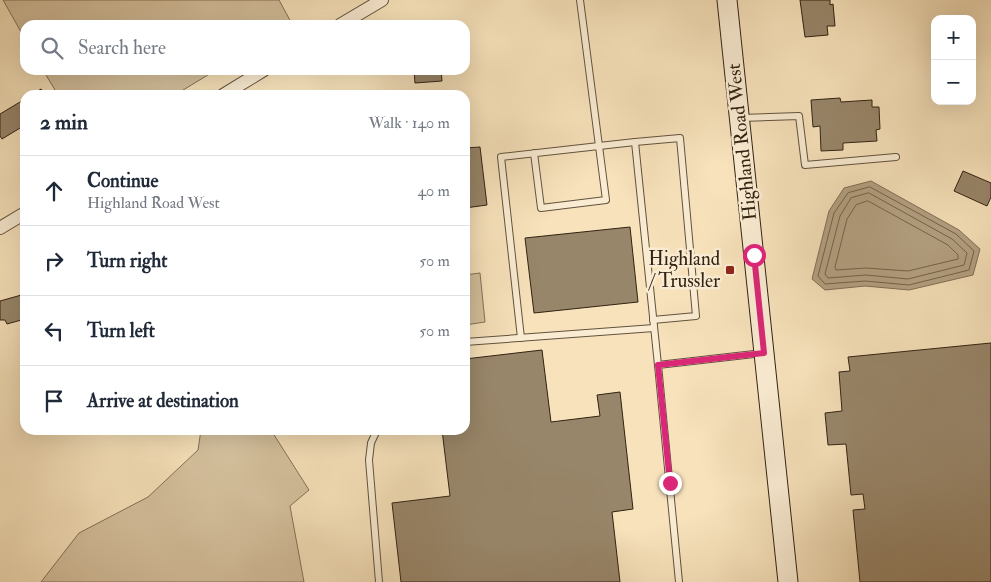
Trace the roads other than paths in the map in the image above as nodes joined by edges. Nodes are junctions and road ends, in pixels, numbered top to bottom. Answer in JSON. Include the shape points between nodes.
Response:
{"nodes":[{"id":1,"x":382,"y":0,"type":"edge"},
{"id":2,"x":580,"y":0,"type":"edge"},
{"id":3,"x":728,"y":0,"type":"edge"},
{"id":4,"x":348,"y":20,"type":"edge"},
{"id":5,"x":256,"y":75,"type":"edge"},
{"id":6,"x":230,"y":90,"type":"edge"},
{"id":7,"x":740,"y":118,"type":"junction"},
{"id":8,"x":635,"y":142,"type":"junction"},
{"id":9,"x":599,"y":146,"type":"junction"},
{"id":10,"x":534,"y":153,"type":"junction"},
{"id":11,"x":896,"y":157,"type":"dead end"},
{"id":12,"x":20,"y":216,"type":"edge"},
{"id":13,"x":0,"y":228,"type":"edge"},
{"id":14,"x":653,"y":320,"type":"junction"},
{"id":15,"x":654,"y":328,"type":"junction"},
{"id":16,"x":521,"y":338,"type":"junction"},
{"id":17,"x":470,"y":342,"type":"edge"},
{"id":18,"x":764,"y":353,"type":"junction"},
{"id":19,"x":658,"y":365,"type":"junction"},
{"id":20,"x":375,"y":435,"type":"edge"},
{"id":21,"x":379,"y":582,"type":"edge"},
{"id":22,"x":679,"y":582,"type":"edge"},
{"id":23,"x":788,"y":582,"type":"edge"}],
"edges":[{"from":1,"to":4,"type":"street"},
{"from":2,"to":9,"type":"lane"},
{"from":3,"to":7,"type":"main road","name":"Highland Road West"},
{"from":5,"to":6,"type":"street"},
{"from":7,"to":11,"type":"lane","via":[[799,116],[805,164]]},
{"from":7,"to":18,"type":"main road","name":"Highland Road West"},
{"from":8,"to":9,"type":"lane"},
{"from":8,"to":14,"type":"lane"},
{"from":8,"to":14,"type":"lane","via":[[680,138],[696,316]]},
{"from":9,"to":10,"type":"lane"},
{"from":9,"to":10,"type":"lane","via":[[606,200],[541,208]]},
{"from":10,"to":16,"type":"lane","via":[[501,156]]},
{"from":12,"to":13,"type":"street"},
{"from":14,"to":15,"type":"lane"},
{"from":15,"to":16,"type":"lane"},
{"from":15,"to":19,"type":"lane"},
{"from":16,"to":17,"type":"lane"},
{"from":18,"to":19,"type":"lane"},
{"from":18,"to":23,"type":"main road","name":"Highland Road West"},
{"from":19,"to":22,"type":"lane"},
{"from":20,"to":21,"type":"lane","via":[[369,460]]}]}
